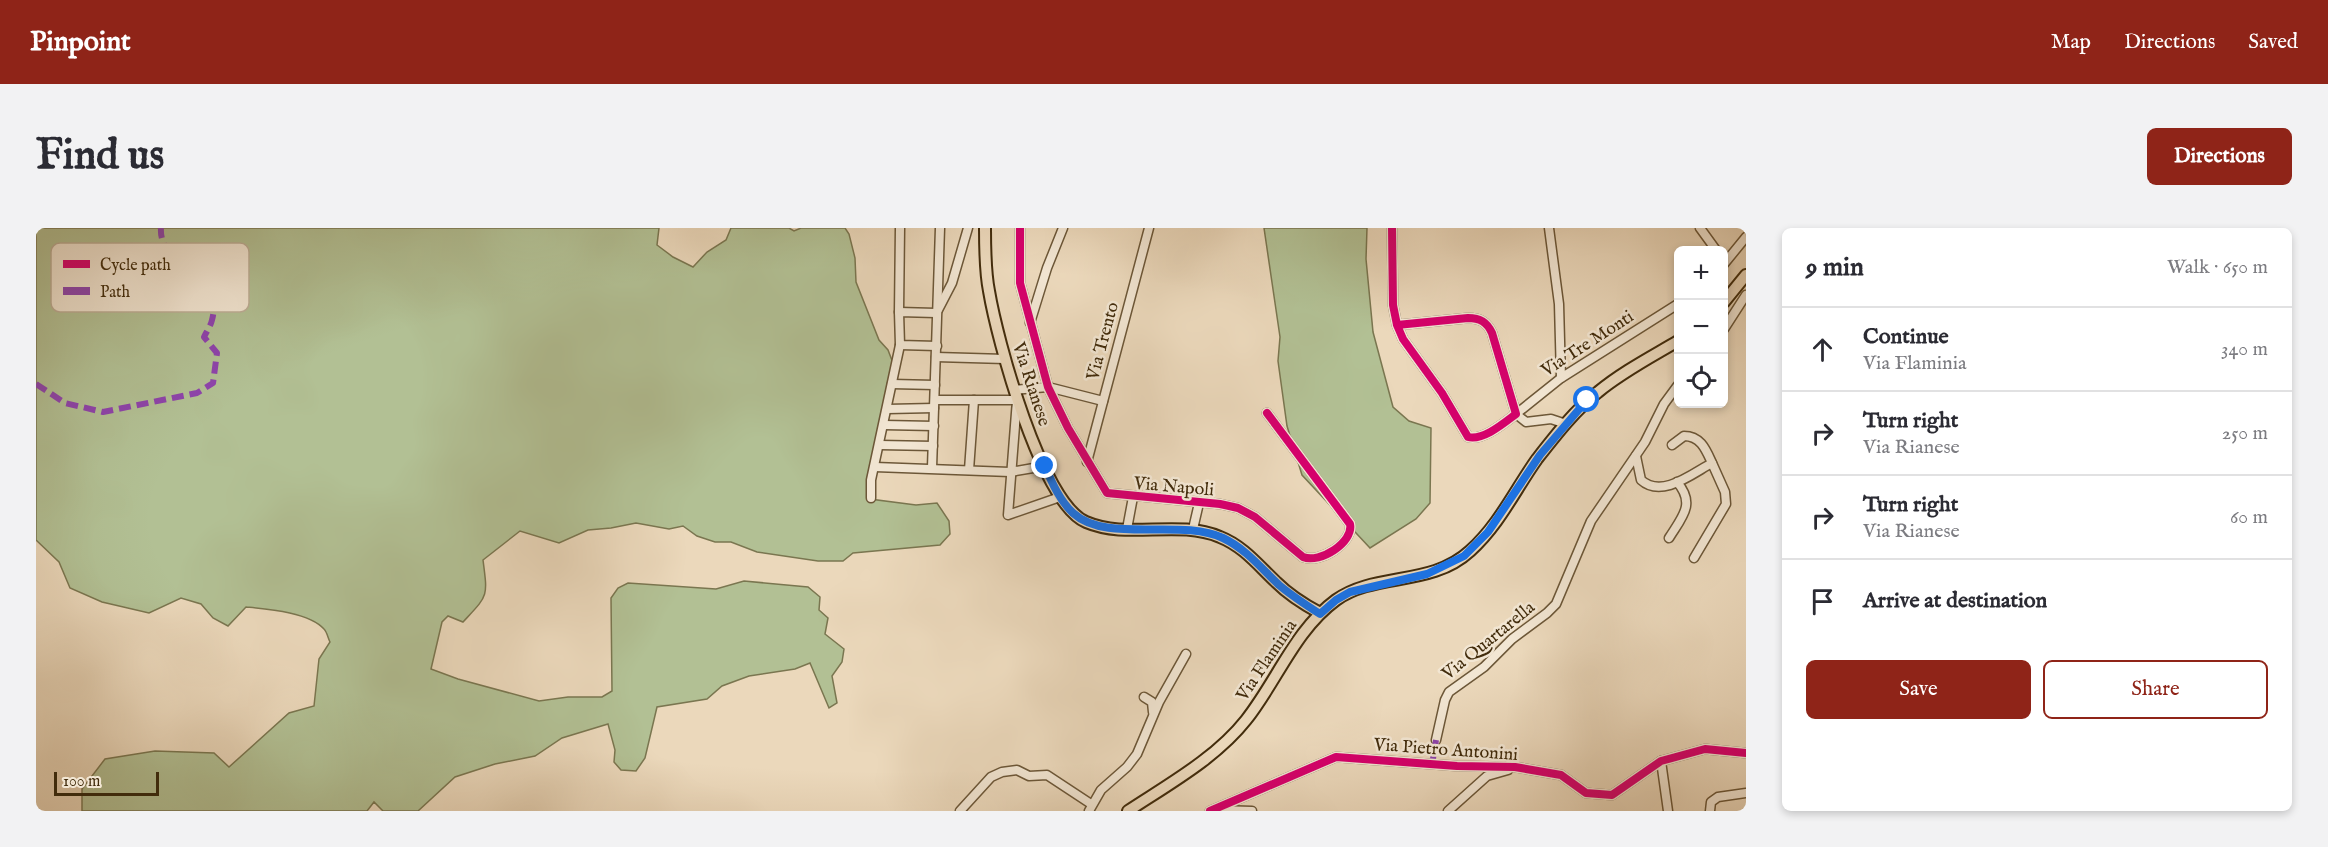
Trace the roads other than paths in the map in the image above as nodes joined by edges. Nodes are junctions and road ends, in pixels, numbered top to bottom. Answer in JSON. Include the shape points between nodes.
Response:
{"nodes":[{"id":1,"x":900,"y":228,"type":"edge"},
{"id":2,"x":940,"y":228,"type":"edge"},
{"id":3,"x":968,"y":228,"type":"edge"},
{"id":4,"x":985,"y":228,"type":"edge"},
{"id":5,"x":1020,"y":228,"type":"edge"},
{"id":6,"x":1063,"y":228,"type":"edge"},
{"id":7,"x":1149,"y":228,"type":"edge"},
{"id":8,"x":1392,"y":228,"type":"edge"},
{"id":9,"x":1548,"y":228,"type":"edge"},
{"id":10,"x":1700,"y":228,"type":"edge"},
{"id":11,"x":1746,"y":237,"type":"edge"},
{"id":12,"x":1713,"y":246,"type":"edge"},
{"id":13,"x":1728,"y":257,"type":"edge"},
{"id":14,"x":1746,"y":276,"type":"edge"},
{"id":15,"x":1746,"y":295,"type":"edge"},
{"id":16,"x":1726,"y":300,"type":"edge"},
{"id":17,"x":1674,"y":307,"type":"edge"},
{"id":18,"x":899,"y":312,"type":"junction"},
{"id":19,"x":936,"y":314,"type":"junction"},
{"id":20,"x":1030,"y":323,"type":"junction"},
{"id":21,"x":1728,"y":323,"type":"edge"},
{"id":22,"x":1397,"y":325,"type":"junction"},
{"id":23,"x":1674,"y":343,"type":"edge"},
{"id":24,"x":900,"y":345,"type":"junction"},
{"id":25,"x":936,"y":346,"type":"junction"},
{"id":26,"x":936,"y":357,"type":"junction"},
{"id":27,"x":1005,"y":359,"type":"junction"},
{"id":28,"x":1561,"y":378,"type":"junction"},
{"id":29,"x":892,"y":384,"type":"junction"},
{"id":30,"x":935,"y":385,"type":"junction"},
{"id":31,"x":1048,"y":387,"type":"junction"},
{"id":32,"x":1674,"y":391,"type":"edge"},
{"id":33,"x":1016,"y":395,"type":"junction"},
{"id":34,"x":974,"y":400,"type":"junction"},
{"id":35,"x":1104,"y":401,"type":"junction"},
{"id":36,"x":934,"y":404,"type":"junction"},
{"id":37,"x":887,"y":409,"type":"junction"},
{"id":38,"x":1267,"y":413,"type":"dead end"},
{"id":39,"x":1516,"y":414,"type":"junction"},
{"id":40,"x":1566,"y":424,"type":"junction"},
{"id":41,"x":884,"y":425,"type":"junction"},
{"id":42,"x":934,"y":426,"type":"junction"},
{"id":43,"x":1672,"y":444,"type":"dead end"},
{"id":44,"x":880,"y":445,"type":"junction"},
{"id":45,"x":933,"y":446,"type":"junction"},
{"id":46,"x":1636,"y":456,"type":"junction"},
{"id":47,"x":1087,"y":462,"type":"junction"},
{"id":48,"x":1712,"y":463,"type":"junction"},
{"id":49,"x":1045,"y":466,"type":"junction"},
{"id":50,"x":875,"y":467,"type":"junction"},
{"id":51,"x":932,"y":468,"type":"junction"},
{"id":52,"x":969,"y":470,"type":"junction"},
{"id":53,"x":1010,"y":472,"type":"junction"},
{"id":54,"x":1677,"y":482,"type":"junction"},
{"id":55,"x":1060,"y":497,"type":"junction"},
{"id":56,"x":871,"y":498,"type":"dead end"},
{"id":57,"x":1133,"y":498,"type":"junction"},
{"id":58,"x":1199,"y":503,"type":"junction"},
{"id":59,"x":1127,"y":529,"type":"junction"},
{"id":60,"x":1193,"y":530,"type":"junction"},
{"id":61,"x":1670,"y":538,"type":"dead end"},
{"id":62,"x":1694,"y":558,"type":"dead end"},
{"id":63,"x":1320,"y":614,"type":"junction"},
{"id":64,"x":1186,"y":654,"type":"dead end"},
{"id":65,"x":1144,"y":697,"type":"dead end"},
{"id":66,"x":1154,"y":716,"type":"junction"},
{"id":67,"x":1436,"y":740,"type":"dead end"},
{"id":68,"x":1746,"y":753,"type":"edge"},
{"id":69,"x":1661,"y":761,"type":"junction"},
{"id":70,"x":1515,"y":767,"type":"junction"},
{"id":71,"x":1746,"y":793,"type":"edge"},
{"id":72,"x":1090,"y":807,"type":"edge"},
{"id":73,"x":960,"y":811,"type":"edge"},
{"id":74,"x":1128,"y":811,"type":"edge"},
{"id":75,"x":1209,"y":811,"type":"edge"},
{"id":76,"x":1252,"y":811,"type":"edge"},
{"id":77,"x":1448,"y":811,"type":"edge"},
{"id":78,"x":1668,"y":811,"type":"edge"},
{"id":79,"x":1710,"y":811,"type":"edge"}],
"edges":[{"from":1,"to":18,"type":"street"},
{"from":2,"to":19,"type":"street"},
{"from":3,"to":19,"type":"street","via":[[951,283]]},
{"from":4,"to":27,"type":"main road","name":"Via Rianese","via":[[988,288]]},
{"from":5,"to":20,"type":"street","name":"Via Napoli","via":[[1019,279]]},
{"from":6,"to":20,"type":"street"},
{"from":7,"to":35,"type":"street","name":"Via Trento"},
{"from":8,"to":22,"type":"street","via":[[1393,309]]},
{"from":9,"to":28,"type":"street","via":[[1559,304]]},
{"from":10,"to":12,"type":"street"},
{"from":11,"to":13,"type":"street"},
{"from":14,"to":16,"type":"main road"},
{"from":15,"to":21,"type":"street"},
{"from":17,"to":28,"type":"street","name":"Via Tre Monti"},
{"from":18,"to":19,"type":"street"},
{"from":18,"to":24,"type":"street"},
{"from":19,"to":25,"type":"street"},
{"from":20,"to":31,"type":"street","name":"Via Napoli"},
{"from":22,"to":39,"type":"street","via":[[1468,318],[1485,322],[1492,333]]},
{"from":22,"to":39,"type":"street","name":"Via Tre Monti","via":[[1469,438],[1496,429]]},
{"from":23,"to":40,"type":"main road","name":"Via Flaminia","via":[[1599,390]]},
{"from":24,"to":25,"type":"street"},
{"from":24,"to":29,"type":"street"},
{"from":25,"to":26,"type":"street"},
{"from":26,"to":27,"type":"street"},
{"from":26,"to":30,"type":"street"},
{"from":27,"to":33,"type":"main road","name":"Via Rianese"},
{"from":28,"to":39,"type":"street","name":"Via Tre Monti"},
{"from":29,"to":30,"type":"street"},
{"from":29,"to":37,"type":"street"},
{"from":30,"to":36,"type":"street"},
{"from":31,"to":33,"type":"street"},
{"from":31,"to":35,"type":"street"},
{"from":31,"to":47,"type":"street","name":"Via Napoli"},
{"from":32,"to":46,"type":"street","name":"Via Quartarella"},
{"from":33,"to":34,"type":"street"},
{"from":33,"to":49,"type":"main road","name":"Via Rianese"},
{"from":33,"to":53,"type":"street"},
{"from":34,"to":36,"type":"street"},
{"from":34,"to":52,"type":"street"},
{"from":35,"to":47,"type":"street","name":"Via Trento"},
{"from":36,"to":37,"type":"street"},
{"from":36,"to":42,"type":"street"},
{"from":37,"to":41,"type":"street"},
{"from":38,"to":58,"type":"street","name":"Via Napoli","via":[[1340,509],[1350,524],[1349,535],[1328,554],[1310,559],[1249,513],[1231,506]]},
{"from":39,"to":40,"type":"street","via":[[1526,423],[1547,419]]},
{"from":40,"to":63,"type":"main road","name":"Via Flaminia","via":[[1488,532],[1464,556],[1427,574],[1350,592]]},
{"from":41,"to":42,"type":"street"},
{"from":41,"to":44,"type":"street"},
{"from":42,"to":45,"type":"street"},
{"from":43,"to":48,"type":"street","via":[[1682,436],[1694,437]]},
{"from":44,"to":45,"type":"street"},
{"from":44,"to":50,"type":"street"},
{"from":45,"to":51,"type":"street"},
{"from":46,"to":54,"type":"street","via":[[1644,483],[1661,488]]},
{"from":46,"to":67,"type":"street","name":"Via Quartarella","via":[[1591,521],[1556,604],[1449,692]]},
{"from":47,"to":57,"type":"street","name":"Via Napoli","via":[[1107,494]]},
{"from":48,"to":54,"type":"street"},
{"from":48,"to":62,"type":"street","via":[[1726,504]]},
{"from":49,"to":53,"type":"street"},
{"from":49,"to":55,"type":"main road","name":"Via Rianese"},
{"from":50,"to":51,"type":"street"},
{"from":50,"to":56,"type":"street"},
{"from":51,"to":52,"type":"street"},
{"from":52,"to":53,"type":"street"},
{"from":53,"to":55,"type":"street","via":[[1008,515]]},
{"from":54,"to":61,"type":"street","via":[[1685,492],[1687,506]]},
{"from":55,"to":59,"type":"main road","name":"Via Rianese","via":[[1083,520]]},
{"from":57,"to":58,"type":"street","name":"Via Napoli"},
{"from":57,"to":59,"type":"street"},
{"from":58,"to":60,"type":"street"},
{"from":59,"to":60,"type":"main road","name":"Via Rianese"},
{"from":60,"to":63,"type":"main road","name":"Via Rianese","via":[[1236,545],[1285,590]]},
{"from":63,"to":74,"type":"main road","name":"Via Flaminia","via":[[1238,730],[1213,753]]},
{"from":64,"to":66,"type":"street"},
{"from":65,"to":66,"type":"street","via":[[1152,702]]},
{"from":66,"to":72,"type":"street","via":[[1133,760],[1101,790]]},
{"from":68,"to":69,"type":"street","name":"Via Pietro Antonini","via":[[1705,749]]},
{"from":69,"to":70,"type":"street","name":"Via Pietro Antonini","via":[[1612,795],[1586,794],[1561,775]]},
{"from":69,"to":78,"type":"street"},
{"from":70,"to":75,"type":"street","name":"Via Pietro Antonini","via":[[1336,756]]},
{"from":70,"to":77,"type":"street","name":"Via Pietro Antonini","via":[[1487,776]]},
{"from":71,"to":79,"type":"street","via":[[1718,797],[1711,802]]},
{"from":72,"to":73,"type":"street","via":[[1047,776],[1029,776],[1017,770],[991,777]]},
{"from":75,"to":76,"type":"street","name":"Via Pietro Antonini"}]}
